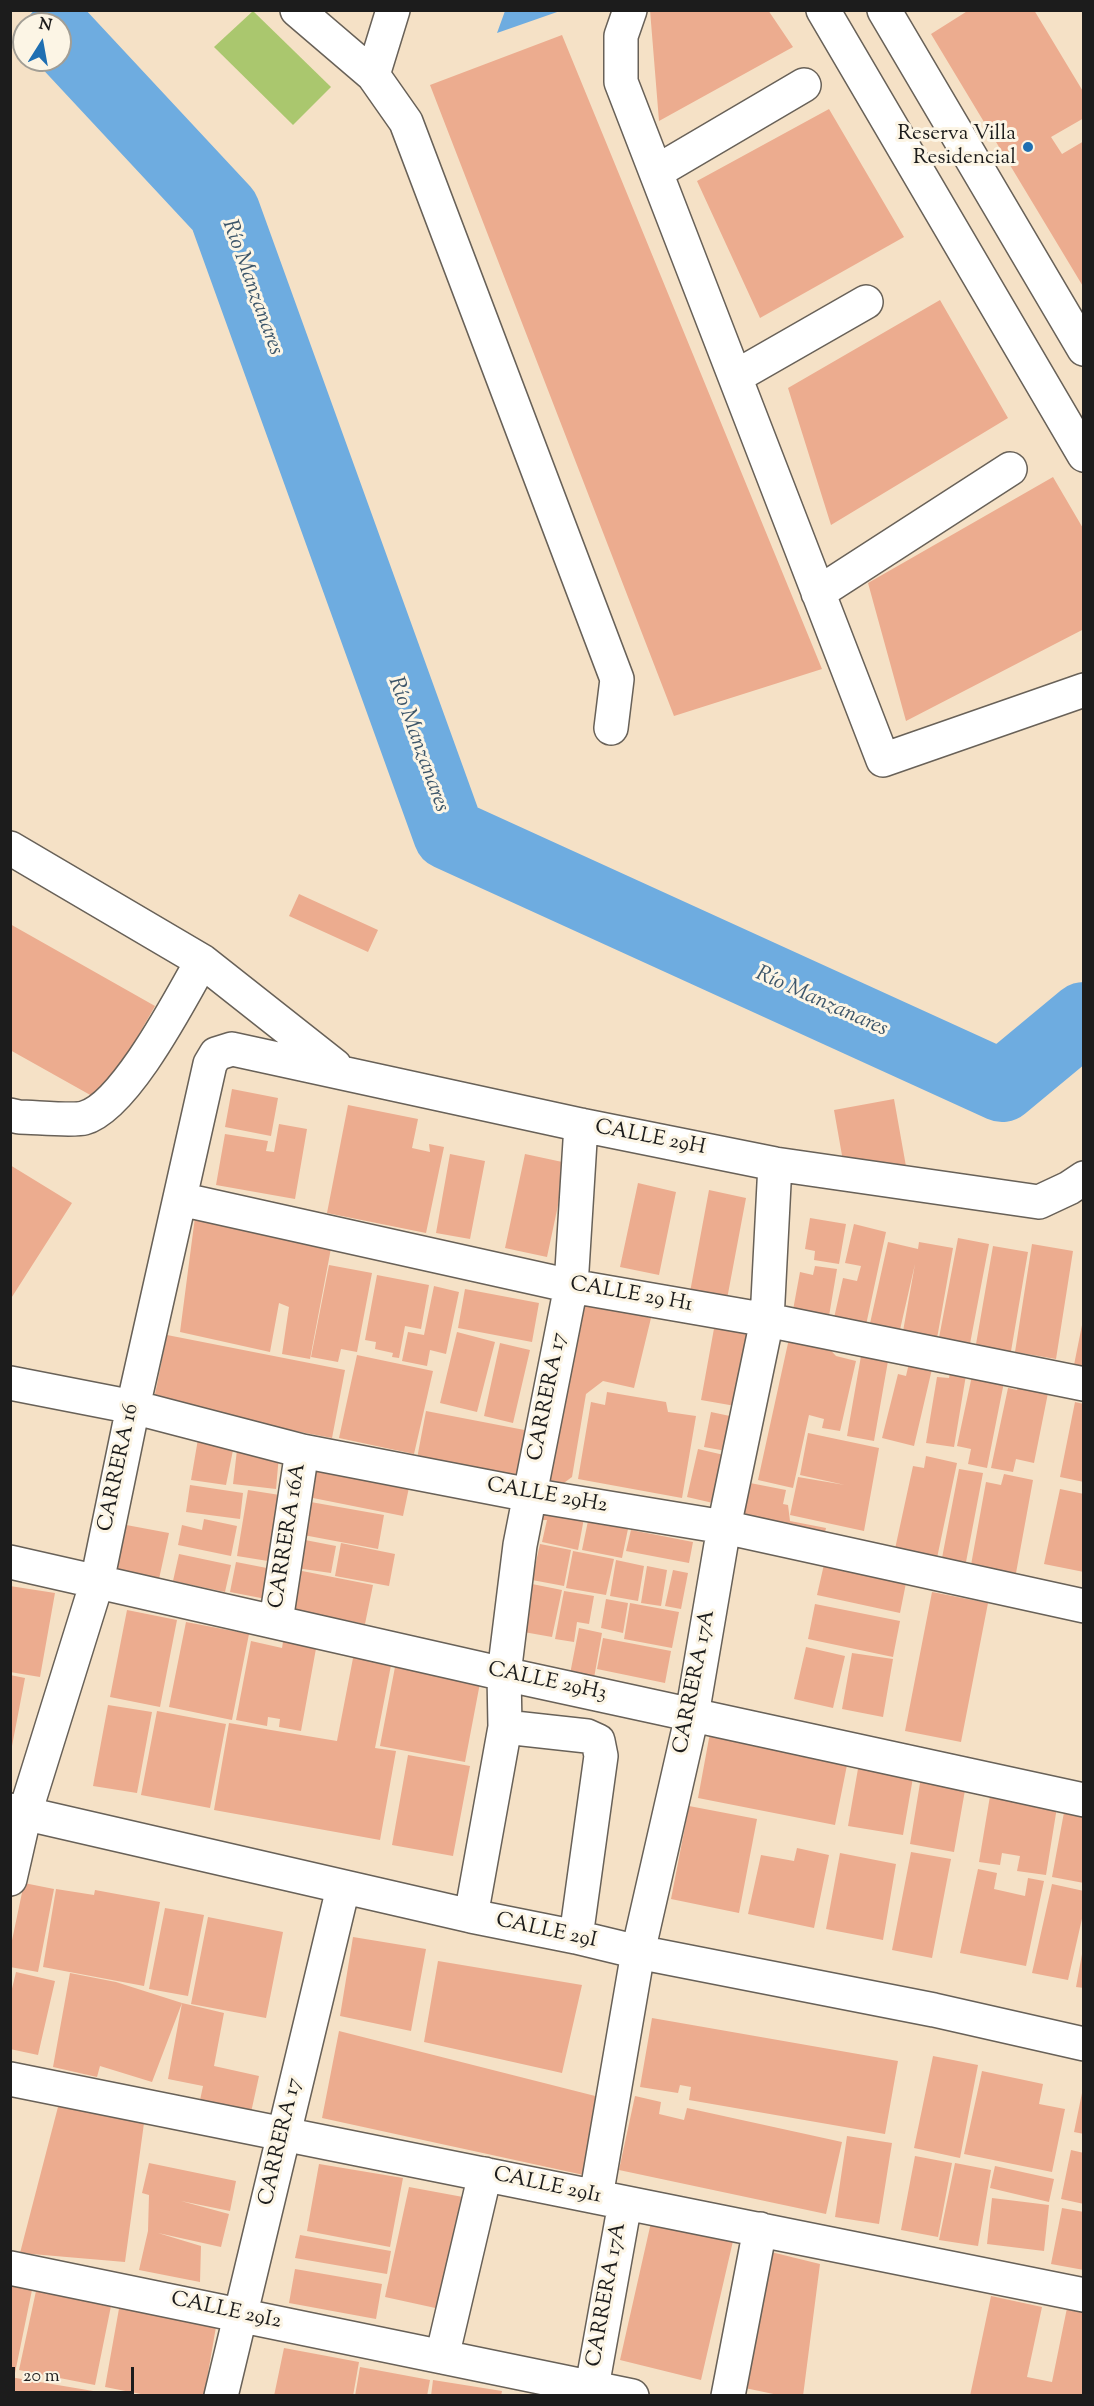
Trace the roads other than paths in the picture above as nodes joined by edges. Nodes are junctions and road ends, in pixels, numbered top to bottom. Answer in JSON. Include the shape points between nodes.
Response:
{"nodes":[{"id":1,"x":297,"y":10,"type":"edge"},
{"id":2,"x":393,"y":10,"type":"edge"},
{"id":3,"x":630,"y":10,"type":"edge"},
{"id":4,"x":823,"y":10,"type":"edge"},
{"id":5,"x":884,"y":10,"type":"edge"},
{"id":6,"x":373,"y":75,"type":"junction"},
{"id":7,"x":804,"y":85,"type":"dead end"},
{"id":8,"x":656,"y":172,"type":"junction"},
{"id":9,"x":866,"y":302,"type":"dead end"},
{"id":10,"x":1083,"y":349,"type":"edge"},
{"id":11,"x":735,"y":377,"type":"junction"},
{"id":12,"x":1083,"y":455,"type":"edge"},
{"id":13,"x":1010,"y":469,"type":"dead end"},
{"id":14,"x":818,"y":593,"type":"junction"},
{"id":15,"x":1083,"y":690,"type":"edge"},
{"id":16,"x":611,"y":728,"type":"dead end"},
{"id":17,"x":10,"y":848,"type":"edge"},
{"id":18,"x":202,"y":961,"type":"junction"},
{"id":19,"x":216,"y":1054,"type":"joint"},
{"id":20,"x":341,"y":1071,"type":"junction"},
{"id":21,"x":10,"y":1115,"type":"edge"},
{"id":22,"x":581,"y":1125,"type":"junction"},
{"id":23,"x":775,"y":1164,"type":"junction"},
{"id":24,"x":1083,"y":1178,"type":"edge"},
{"id":25,"x":180,"y":1199,"type":"junction"},
{"id":26,"x":571,"y":1286,"type":"junction"},
{"id":27,"x":767,"y":1320,"type":"junction"},
{"id":28,"x":10,"y":1383,"type":"edge"},
{"id":29,"x":1083,"y":1384,"type":"edge"},
{"id":30,"x":133,"y":1407,"type":"junction"},
{"id":31,"x":302,"y":1451,"type":"junction"},
{"id":32,"x":530,"y":1494,"type":"junction"},
{"id":33,"x":724,"y":1527,"type":"junction"},
{"id":34,"x":10,"y":1562,"type":"edge"},
{"id":35,"x":97,"y":1581,"type":"junction"},
{"id":36,"x":1083,"y":1606,"type":"edge"},
{"id":37,"x":276,"y":1621,"type":"junction"},
{"id":38,"x":504,"y":1674,"type":"junction"},
{"id":39,"x":692,"y":1715,"type":"junction"},
{"id":40,"x":505,"y":1727,"type":"junction"},
{"id":41,"x":1083,"y":1800,"type":"edge"},
{"id":42,"x":18,"y":1811,"type":"edge"},
{"id":43,"x":10,"y":1879,"type":"edge"},
{"id":44,"x":343,"y":1888,"type":"junction"},
{"id":45,"x":471,"y":1916,"type":"junction"},
{"id":46,"x":576,"y":1937,"type":"junction"},
{"id":47,"x":638,"y":1952,"type":"junction"},
{"id":48,"x":1083,"y":2044,"type":"edge"},
{"id":49,"x":10,"y":2079,"type":"edge"},
{"id":50,"x":284,"y":2133,"type":"junction"},
{"id":51,"x":485,"y":2174,"type":"junction"},
{"id":52,"x":610,"y":2200,"type":"junction"},
{"id":53,"x":760,"y":2229,"type":"junction"},
{"id":54,"x":10,"y":2268,"type":"edge"},
{"id":55,"x":1083,"y":2295,"type":"edge"},
{"id":56,"x":240,"y":2315,"type":"junction"},
{"id":57,"x":442,"y":2357,"type":"junction"},
{"id":58,"x":592,"y":2387,"type":"junction"},
{"id":59,"x":555,"y":2388,"type":"edge"},
{"id":60,"x":221,"y":2396,"type":"edge"},
{"id":61,"x":632,"y":2396,"type":"edge"},
{"id":62,"x":728,"y":2396,"type":"edge"}],
"edges":[{"from":1,"to":6,"type":"street"},
{"from":2,"to":6,"type":"street"},
{"from":3,"to":8,"type":"street","via":[[621,36],[621,82]]},
{"from":4,"to":12,"type":"street"},
{"from":5,"to":10,"type":"street"},
{"from":6,"to":16,"type":"street","via":[[406,122],[417,147],[617,679]]},
{"from":7,"to":8,"type":"street"},
{"from":8,"to":11,"type":"street"},
{"from":9,"to":11,"type":"street"},
{"from":11,"to":14,"type":"street"},
{"from":13,"to":14,"type":"street"},
{"from":14,"to":15,"type":"street","via":[[883,760]]},
{"from":17,"to":18,"type":"street"},
{"from":18,"to":20,"type":"street"},
{"from":18,"to":21,"type":"street","via":[[157,1039],[114,1099],[84,1118]]},
{"from":19,"to":20,"type":"street","name":"CALLE 29H","via":[[232,1048]]},
{"from":19,"to":25,"type":"street","name":"CARRERA 16","via":[[210,1064]]},
{"from":20,"to":22,"type":"street","name":"CALLE 29H"},
{"from":22,"to":23,"type":"street","name":"CALLE 29H"},
{"from":22,"to":26,"type":"street","name":"CARRERA 17"},
{"from":23,"to":24,"type":"street","name":"CALLE 29H","via":[[1039,1202]]},
{"from":23,"to":27,"type":"street","name":"CARRERA 17A"},
{"from":25,"to":26,"type":"street","name":"CALLE 29 H1"},
{"from":25,"to":30,"type":"street","name":"CARRERA 16"},
{"from":26,"to":27,"type":"street","name":"CALLE 29 H1"},
{"from":26,"to":32,"type":"street","name":"CARRERA 17"},
{"from":27,"to":29,"type":"street","name":"CALLE 29 H1"},
{"from":27,"to":33,"type":"street","name":"CARRERA 17A"},
{"from":28,"to":30,"type":"street","name":"CALLE 29H2"},
{"from":30,"to":31,"type":"street","name":"CALLE 29H2"},
{"from":30,"to":35,"type":"street","name":"CARRERA 16"},
{"from":31,"to":32,"type":"street","name":"CALLE 29H2"},
{"from":31,"to":37,"type":"street","name":"CARRERA 16A"},
{"from":32,"to":33,"type":"street","name":"CALLE 29H2"},
{"from":32,"to":38,"type":"street","name":"CARRERA 17"},
{"from":33,"to":36,"type":"street","name":"CALLE 29H2"},
{"from":33,"to":39,"type":"street","name":"CARRERA 17A"},
{"from":34,"to":35,"type":"street","name":"CALLE 29H3"},
{"from":35,"to":37,"type":"street","name":"CALLE 29H3"},
{"from":35,"to":42,"type":"street","name":"CARRERA 16"},
{"from":37,"to":38,"type":"street","name":"CALLE 29H3"},
{"from":38,"to":39,"type":"street","name":"CALLE 29H3"},
{"from":38,"to":40,"type":"street","name":"CARRERA 17"},
{"from":39,"to":41,"type":"street","name":"CALLE 29H3"},
{"from":39,"to":47,"type":"street","name":"CARRERA 17A"},
{"from":40,"to":45,"type":"street","name":"CARRERA 17"},
{"from":40,"to":46,"type":"street","via":[[587,1736],[598,1741],[601,1756]]},
{"from":42,"to":43,"type":"street","name":"CARRERA 16"},
{"from":42,"to":44,"type":"street","name":"CALLE 29I"},
{"from":44,"to":45,"type":"street","name":"CALLE 29I"},
{"from":44,"to":50,"type":"street","name":"CARRERA 17"},
{"from":45,"to":46,"type":"street","name":"CALLE 29I"},
{"from":46,"to":47,"type":"street","name":"CALLE 29I"},
{"from":47,"to":48,"type":"street","name":"CALLE 29I","via":[[934,2010]]},
{"from":47,"to":52,"type":"street","name":"CARRERA 17A"},
{"from":49,"to":50,"type":"street","name":"CALLE 29I1"},
{"from":50,"to":51,"type":"street","name":"CALLE 29I1"},
{"from":50,"to":56,"type":"street","name":"CARRERA 17"},
{"from":51,"to":52,"type":"street","name":"CALLE 29I1"},
{"from":51,"to":57,"type":"street"},
{"from":52,"to":53,"type":"street","name":"CALLE 29I1"},
{"from":52,"to":58,"type":"street","name":"CARRERA 17A"},
{"from":53,"to":55,"type":"street","name":"CALLE 29I1"},
{"from":53,"to":62,"type":"street"},
{"from":54,"to":56,"type":"street","name":"CALLE 29I2"},
{"from":56,"to":57,"type":"street","name":"CALLE 29I2"},
{"from":56,"to":60,"type":"street","name":"CARRERA 17"},
{"from":57,"to":59,"type":"street","name":"CALLE 29I2"},
{"from":58,"to":59,"type":"street","name":"CALLE 29I2"},
{"from":58,"to":61,"type":"street","name":"CALLE 29I2"}]}
